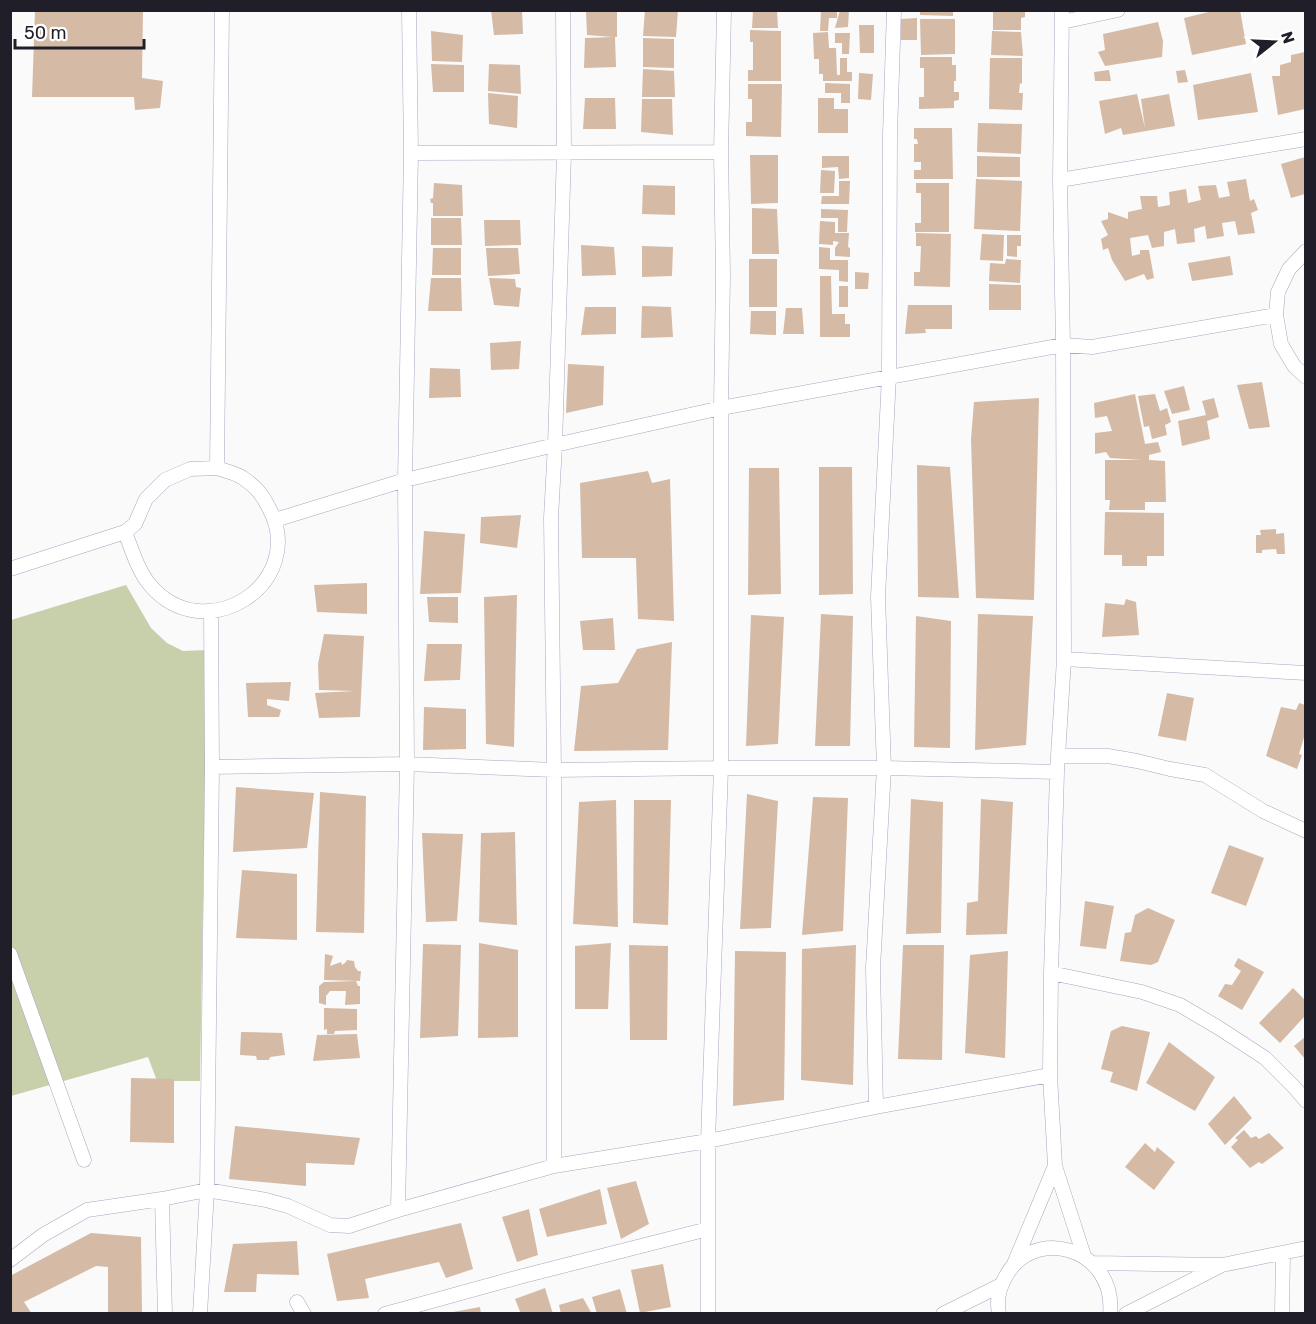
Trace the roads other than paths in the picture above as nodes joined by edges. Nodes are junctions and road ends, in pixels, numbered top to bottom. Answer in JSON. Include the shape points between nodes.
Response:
{"nodes":[{"id":1,"x":222,"y":10,"type":"edge"},
{"id":2,"x":410,"y":10,"type":"edge"},
{"id":3,"x":563,"y":10,"type":"edge"},
{"id":4,"x":724,"y":10,"type":"edge"},
{"id":5,"x":894,"y":10,"type":"edge"},
{"id":6,"x":1118,"y":10,"type":"edge"},
{"id":7,"x":1062,"y":16,"type":"edge"},
{"id":8,"x":1305,"y":139,"type":"edge"},
{"id":9,"x":721,"y":152,"type":"junction"},
{"id":10,"x":411,"y":153,"type":"junction"},
{"id":11,"x":564,"y":153,"type":"junction"},
{"id":12,"x":1060,"y":180,"type":"junction"},
{"id":13,"x":1305,"y":251,"type":"edge"},
{"id":14,"x":1276,"y":315,"type":"junction"},
{"id":15,"x":1063,"y":345,"type":"junction"},
{"id":16,"x":889,"y":376,"type":"junction"},
{"id":17,"x":1305,"y":377,"type":"edge"},
{"id":18,"x":721,"y":408,"type":"junction"},
{"id":19,"x":555,"y":445,"type":"junction"},
{"id":20,"x":217,"y":468,"type":"junction"},
{"id":21,"x":405,"y":480,"type":"junction"},
{"id":22,"x":275,"y":520,"type":"junction"},
{"id":23,"x":125,"y":532,"type":"junction"},
{"id":24,"x":10,"y":569,"type":"edge"},
{"id":25,"x":211,"y":611,"type":"junction"},
{"id":26,"x":1064,"y":659,"type":"junction"},
{"id":27,"x":1305,"y":673,"type":"edge"},
{"id":28,"x":1058,"y":756,"type":"junction"},
{"id":29,"x":406,"y":764,"type":"junction"},
{"id":30,"x":212,"y":767,"type":"junction"},
{"id":31,"x":721,"y":768,"type":"junction"},
{"id":32,"x":884,"y":768,"type":"junction"},
{"id":33,"x":554,"y":770,"type":"junction"},
{"id":34,"x":1057,"y":772,"type":"junction"},
{"id":35,"x":1305,"y":831,"type":"edge"},
{"id":36,"x":10,"y":954,"type":"edge"},
{"id":37,"x":1051,"y":973,"type":"junction"},
{"id":38,"x":1050,"y":1075,"type":"junction"},
{"id":39,"x":1305,"y":1101,"type":"edge"},
{"id":40,"x":876,"y":1107,"type":"junction"},
{"id":41,"x":708,"y":1141,"type":"junction"},
{"id":42,"x":84,"y":1160,"type":"dead end"},
{"id":43,"x":554,"y":1166,"type":"junction"},
{"id":44,"x":1055,"y":1166,"type":"junction"},
{"id":45,"x":207,"y":1190,"type":"junction"},
{"id":46,"x":162,"y":1199,"type":"junction"},
{"id":47,"x":398,"y":1210,"type":"junction"},
{"id":48,"x":708,"y":1229,"type":"junction"},
{"id":49,"x":1305,"y":1248,"type":"edge"},
{"id":50,"x":1283,"y":1252,"type":"junction"},
{"id":51,"x":1088,"y":1259,"type":"junction"},
{"id":52,"x":10,"y":1260,"type":"edge"},
{"id":53,"x":1222,"y":1265,"type":"junction"},
{"id":54,"x":1012,"y":1266,"type":"junction"},
{"id":55,"x":1001,"y":1285,"type":"junction"},
{"id":56,"x":165,"y":1314,"type":"edge"},
{"id":57,"x":200,"y":1314,"type":"edge"},
{"id":58,"x":385,"y":1314,"type":"edge"},
{"id":59,"x":708,"y":1314,"type":"edge"},
{"id":60,"x":943,"y":1314,"type":"edge"},
{"id":61,"x":999,"y":1314,"type":"edge"},
{"id":62,"x":1110,"y":1314,"type":"edge"},
{"id":63,"x":1126,"y":1314,"type":"edge"},
{"id":64,"x":1282,"y":1314,"type":"edge"}],
"edges":[{"from":1,"to":20,"type":"street"},
{"from":2,"to":10,"type":"street"},
{"from":3,"to":11,"type":"street"},
{"from":4,"to":9,"type":"street"},
{"from":5,"to":16,"type":"street"},
{"from":6,"to":7,"type":"street"},
{"from":7,"to":12,"type":"street"},
{"from":8,"to":12,"type":"street"},
{"from":9,"to":11,"type":"street"},
{"from":9,"to":18,"type":"street"},
{"from":10,"to":11,"type":"street"},
{"from":10,"to":21,"type":"street"},
{"from":11,"to":19,"type":"street"},
{"from":12,"to":15,"type":"street"},
{"from":13,"to":14,"type":"street","via":[[1289,269],[1278,292]]},
{"from":14,"to":15,"type":"street","via":[[1092,347]]},
{"from":14,"to":17,"type":"street","via":[[1281,344]]},
{"from":15,"to":16,"type":"street"},
{"from":15,"to":26,"type":"street"},
{"from":16,"to":18,"type":"street"},
{"from":16,"to":32,"type":"street","via":[[878,597]]},
{"from":18,"to":19,"type":"street"},
{"from":18,"to":31,"type":"street"},
{"from":19,"to":21,"type":"street"},
{"from":19,"to":33,"type":"street","via":[[551,518]]},
{"from":20,"to":22,"type":"street","via":[[241,476],[261,492]]},
{"from":20,"to":23,"type":"street","via":[[190,469],[165,480],[146,499],[135,524]]},
{"from":21,"to":22,"type":"street"},
{"from":21,"to":29,"type":"street"},
{"from":22,"to":25,"type":"street","via":[[276,558],[268,578],[236,606]]},
{"from":23,"to":24,"type":"street"},
{"from":23,"to":25,"type":"street","via":[[140,569],[163,598],[196,612]]},
{"from":25,"to":30,"type":"street"},
{"from":26,"to":27,"type":"street"},
{"from":26,"to":28,"type":"street"},
{"from":28,"to":34,"type":"street"},
{"from":28,"to":35,"type":"street","via":[[1108,756],[1205,775],[1263,811]]},
{"from":29,"to":30,"type":"street"},
{"from":29,"to":33,"type":"street"},
{"from":29,"to":47,"type":"street"},
{"from":30,"to":45,"type":"street"},
{"from":31,"to":32,"type":"street"},
{"from":31,"to":33,"type":"street"},
{"from":31,"to":41,"type":"street"},
{"from":32,"to":34,"type":"street"},
{"from":32,"to":40,"type":"street","via":[[873,968]]},
{"from":33,"to":43,"type":"street"},
{"from":34,"to":37,"type":"street"},
{"from":36,"to":42,"type":"street"},
{"from":37,"to":38,"type":"street"},
{"from":37,"to":39,"type":"street","via":[[1142,992],[1180,1005],[1265,1058]]},
{"from":38,"to":40,"type":"street"},
{"from":38,"to":44,"type":"street"},
{"from":40,"to":41,"type":"street"},
{"from":41,"to":43,"type":"street"},
{"from":41,"to":48,"type":"street"},
{"from":43,"to":47,"type":"street"},
{"from":44,"to":51,"type":"street"},
{"from":44,"to":54,"type":"street"},
{"from":45,"to":46,"type":"street"},
{"from":45,"to":47,"type":"street","via":[[288,1206],[330,1225],[349,1226]]},
{"from":45,"to":57,"type":"street"},
{"from":46,"to":52,"type":"street","via":[[87,1210]]},
{"from":46,"to":56,"type":"street"},
{"from":48,"to":58,"type":"street"},
{"from":48,"to":59,"type":"street"},
{"from":49,"to":50,"type":"street"},
{"from":50,"to":53,"type":"street"},
{"from":50,"to":64,"type":"street"},
{"from":51,"to":53,"type":"street"},
{"from":51,"to":54,"type":"street","via":[[1074,1251],[1042,1249]]},
{"from":51,"to":62,"type":"street","via":[[1100,1270],[1109,1290]]},
{"from":53,"to":63,"type":"street"},
{"from":54,"to":55,"type":"street"},
{"from":55,"to":60,"type":"street"},
{"from":55,"to":61,"type":"street"}]}
